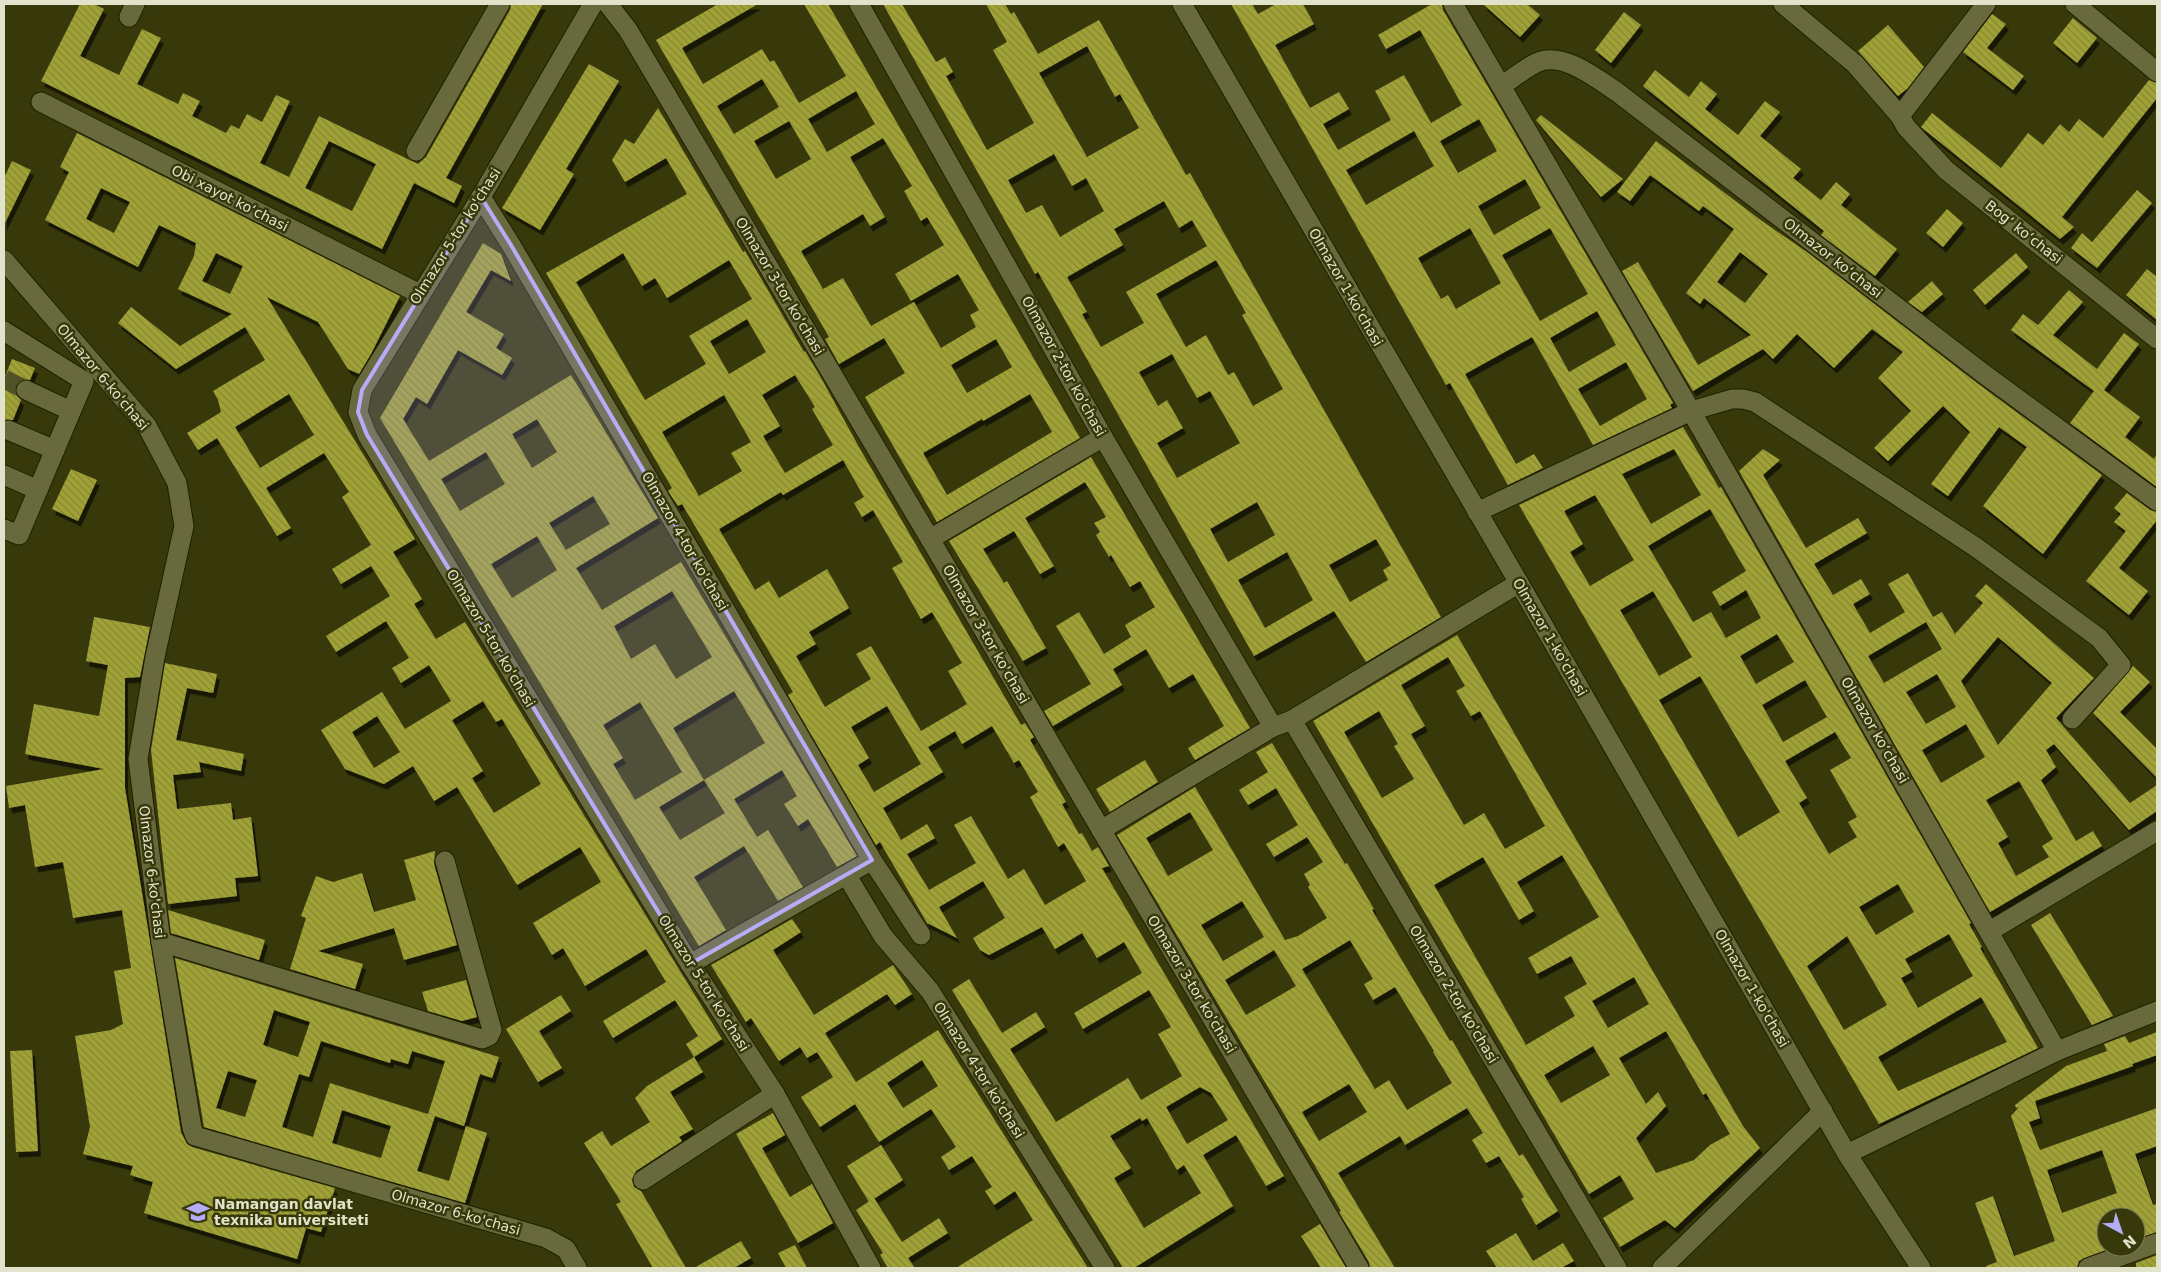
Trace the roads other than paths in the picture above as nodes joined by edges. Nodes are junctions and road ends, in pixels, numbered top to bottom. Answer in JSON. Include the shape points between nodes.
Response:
{"nodes":[{"id":1,"x":500,"y":4,"type":"edge"},
{"id":2,"x":593,"y":4,"type":"edge"},
{"id":3,"x":608,"y":4,"type":"edge"},
{"id":4,"x":859,"y":4,"type":"edge"},
{"id":5,"x":1182,"y":4,"type":"edge"},
{"id":6,"x":1453,"y":4,"type":"edge"},
{"id":7,"x":1783,"y":4,"type":"edge"},
{"id":8,"x":1986,"y":4,"type":"edge"},
{"id":9,"x":2075,"y":4,"type":"edge"},
{"id":10,"x":2157,"y":72,"type":"edge"},
{"id":11,"x":1501,"y":86,"type":"junction"},
{"id":12,"x":41,"y":102,"type":"dead end"},
{"id":13,"x":1900,"y":116,"type":"junction"},
{"id":14,"x":416,"y":151,"type":"dead end"},
{"id":15,"x":481,"y":197,"type":"junction"},
{"id":16,"x":4,"y":260,"type":"edge"},
{"id":17,"x":420,"y":294,"type":"junction"},
{"id":18,"x":4,"y":331,"type":"edge"},
{"id":19,"x":2157,"y":339,"type":"edge"},
{"id":20,"x":26,"y":390,"type":"tunnel mouth"},
{"id":21,"x":1691,"y":410,"type":"junction"},
{"id":22,"x":71,"y":411,"type":"junction"},
{"id":23,"x":8,"y":430,"type":"dead end"},
{"id":24,"x":1104,"y":437,"type":"junction"},
{"id":25,"x":55,"y":450,"type":"junction"},
{"id":26,"x":4,"y":475,"type":"edge"},
{"id":27,"x":38,"y":490,"type":"junction"},
{"id":28,"x":2157,"y":501,"type":"edge"},
{"id":29,"x":1477,"y":512,"type":"junction"},
{"id":30,"x":4,"y":529,"type":"edge"},
{"id":31,"x":930,"y":539,"type":"junction"},
{"id":32,"x":1518,"y":583,"type":"junction"},
{"id":33,"x":2072,"y":719,"type":"dead end"},
{"id":34,"x":1292,"y":720,"type":"junction"},
{"id":35,"x":1273,"y":727,"type":"junction"},
{"id":36,"x":1101,"y":830,"type":"junction"},
{"id":37,"x":2157,"y":830,"type":"edge"},
{"id":38,"x":872,"y":860,"type":"junction"},
{"id":39,"x":445,"y":861,"type":"dead end"},
{"id":40,"x":847,"y":876,"type":"junction"},
{"id":41,"x":1990,"y":931,"type":"junction"},
{"id":42,"x":921,"y":935,"type":"dead end"},
{"id":43,"x":161,"y":942,"type":"junction"},
{"id":44,"x":690,"y":964,"type":"junction"},
{"id":45,"x":2157,"y":1011,"type":"edge"},
{"id":46,"x":2057,"y":1051,"type":"junction"},
{"id":47,"x":775,"y":1094,"type":"junction"},
{"id":48,"x":1824,"y":1111,"type":"junction"},
{"id":49,"x":1847,"y":1154,"type":"junction"},
{"id":50,"x":643,"y":1180,"type":"dead end"},
{"id":51,"x":2157,"y":1243,"type":"edge"},
{"id":52,"x":577,"y":1268,"type":"edge"},
{"id":53,"x":871,"y":1268,"type":"edge"},
{"id":54,"x":1105,"y":1268,"type":"edge"},
{"id":55,"x":1359,"y":1268,"type":"edge"},
{"id":56,"x":1617,"y":1268,"type":"edge"},
{"id":57,"x":1662,"y":1268,"type":"edge"},
{"id":58,"x":1921,"y":1268,"type":"edge"},
{"id":59,"x":2088,"y":1268,"type":"edge"}],
"edges":[{"from":1,"to":14,"type":"street"},
{"from":2,"to":15,"type":"street","name":"Olmazor 5-tor ko'chasi"},
{"from":3,"to":31,"type":"street","name":"Olmazor 3-tor ko'chasi","via":[[628,30]]},
{"from":4,"to":24,"type":"street","name":"Olmazor 2-tor ko'chasi"},
{"from":5,"to":29,"type":"street","name":"Olmazor 1-ko'chasi"},
{"from":6,"to":11,"type":"street","name":"Olmazor koʻchasi"},
{"from":7,"to":13,"type":"street","name":"Bogʻ koʻchasi","via":[[1855,64]]},
{"from":8,"to":13,"type":"street"},
{"from":9,"to":10,"type":"street"},
{"from":11,"to":21,"type":"street","name":"Olmazor koʻchasi"},
{"from":11,"to":28,"type":"street","name":"Olmazor koʻchasi","via":[[1538,62],[1560,60],[1587,72],[1984,374]]},
{"from":12,"to":17,"type":"street","name":"Obi xayot koʻchasi"},
{"from":13,"to":19,"type":"street","name":"Bogʻ koʻchasi","via":[[1906,127],[1946,170]]},
{"from":15,"to":17,"type":"street","name":"Olmazor 5-tor ko'chasi"},
{"from":15,"to":38,"type":"street","name":"Olmazor 4-tor ko'chasi"},
{"from":16,"to":43,"type":"street","name":"Olmazor 6-ko'chasi","via":[[147,426],[177,483],[184,526],[155,657],[138,759]]},
{"from":17,"to":44,"type":"street","name":"Olmazor 5-tor ko'chasi","via":[[362,390],[358,412],[372,444]]},
{"from":18,"to":22,"type":"street","via":[[84,381]]},
{"from":20,"to":22,"type":"street"},
{"from":21,"to":29,"type":"street"},
{"from":21,"to":33,"type":"street","via":[[1732,399],[1755,402],[1977,548],[2099,638],[2121,665]]},
{"from":21,"to":41,"type":"street","name":"Olmazor koʻchasi"},
{"from":22,"to":25,"type":"street"},
{"from":23,"to":25,"type":"street"},
{"from":24,"to":31,"type":"street"},
{"from":24,"to":35,"type":"street","name":"Olmazor 2-tor ko'chasi"},
{"from":25,"to":27,"type":"street"},
{"from":26,"to":27,"type":"street"},
{"from":27,"to":30,"type":"street","via":[[18,535]]},
{"from":29,"to":32,"type":"street","name":"Olmazor 1-ko'chasi"},
{"from":31,"to":36,"type":"street","name":"Olmazor 3-tor ko'chasi"},
{"from":32,"to":34,"type":"street"},
{"from":32,"to":48,"type":"street","name":"Olmazor 1-ko'chasi"},
{"from":34,"to":35,"type":"street"},
{"from":34,"to":56,"type":"street","name":"Olmazor 2-tor ko'chasi"},
{"from":35,"to":36,"type":"street"},
{"from":36,"to":55,"type":"street","name":"Olmazor 3-tor ko'chasi"},
{"from":37,"to":41,"type":"street"},
{"from":38,"to":40,"type":"street"},
{"from":38,"to":42,"type":"street","name":"Olmazor 4-tor ko'chasi"},
{"from":39,"to":43,"type":"street","via":[[492,1030],[482,1039]]},
{"from":40,"to":44,"type":"street"},
{"from":40,"to":54,"type":"street","name":"Olmazor 4-tor ko'chasi","via":[[883,936],[930,991]]},
{"from":41,"to":46,"type":"street","name":"Olmazor koʻchasi"},
{"from":43,"to":52,"type":"street","name":"Olmazor 6-ko'chasi","via":[[195,1136],[546,1238],[566,1249]]},
{"from":44,"to":47,"type":"street","name":"Olmazor 5-tor ko'chasi"},
{"from":45,"to":46,"type":"street"},
{"from":46,"to":49,"type":"street"},
{"from":47,"to":50,"type":"street"},
{"from":47,"to":53,"type":"street","name":"Olmazor 5-tor ko'chasi"},
{"from":48,"to":49,"type":"street","name":"Olmazor 1-ko'chasi"},
{"from":48,"to":57,"type":"street"},
{"from":49,"to":58,"type":"street","name":"Olmazor 1-ko'chasi"},
{"from":51,"to":59,"type":"street"}]}
